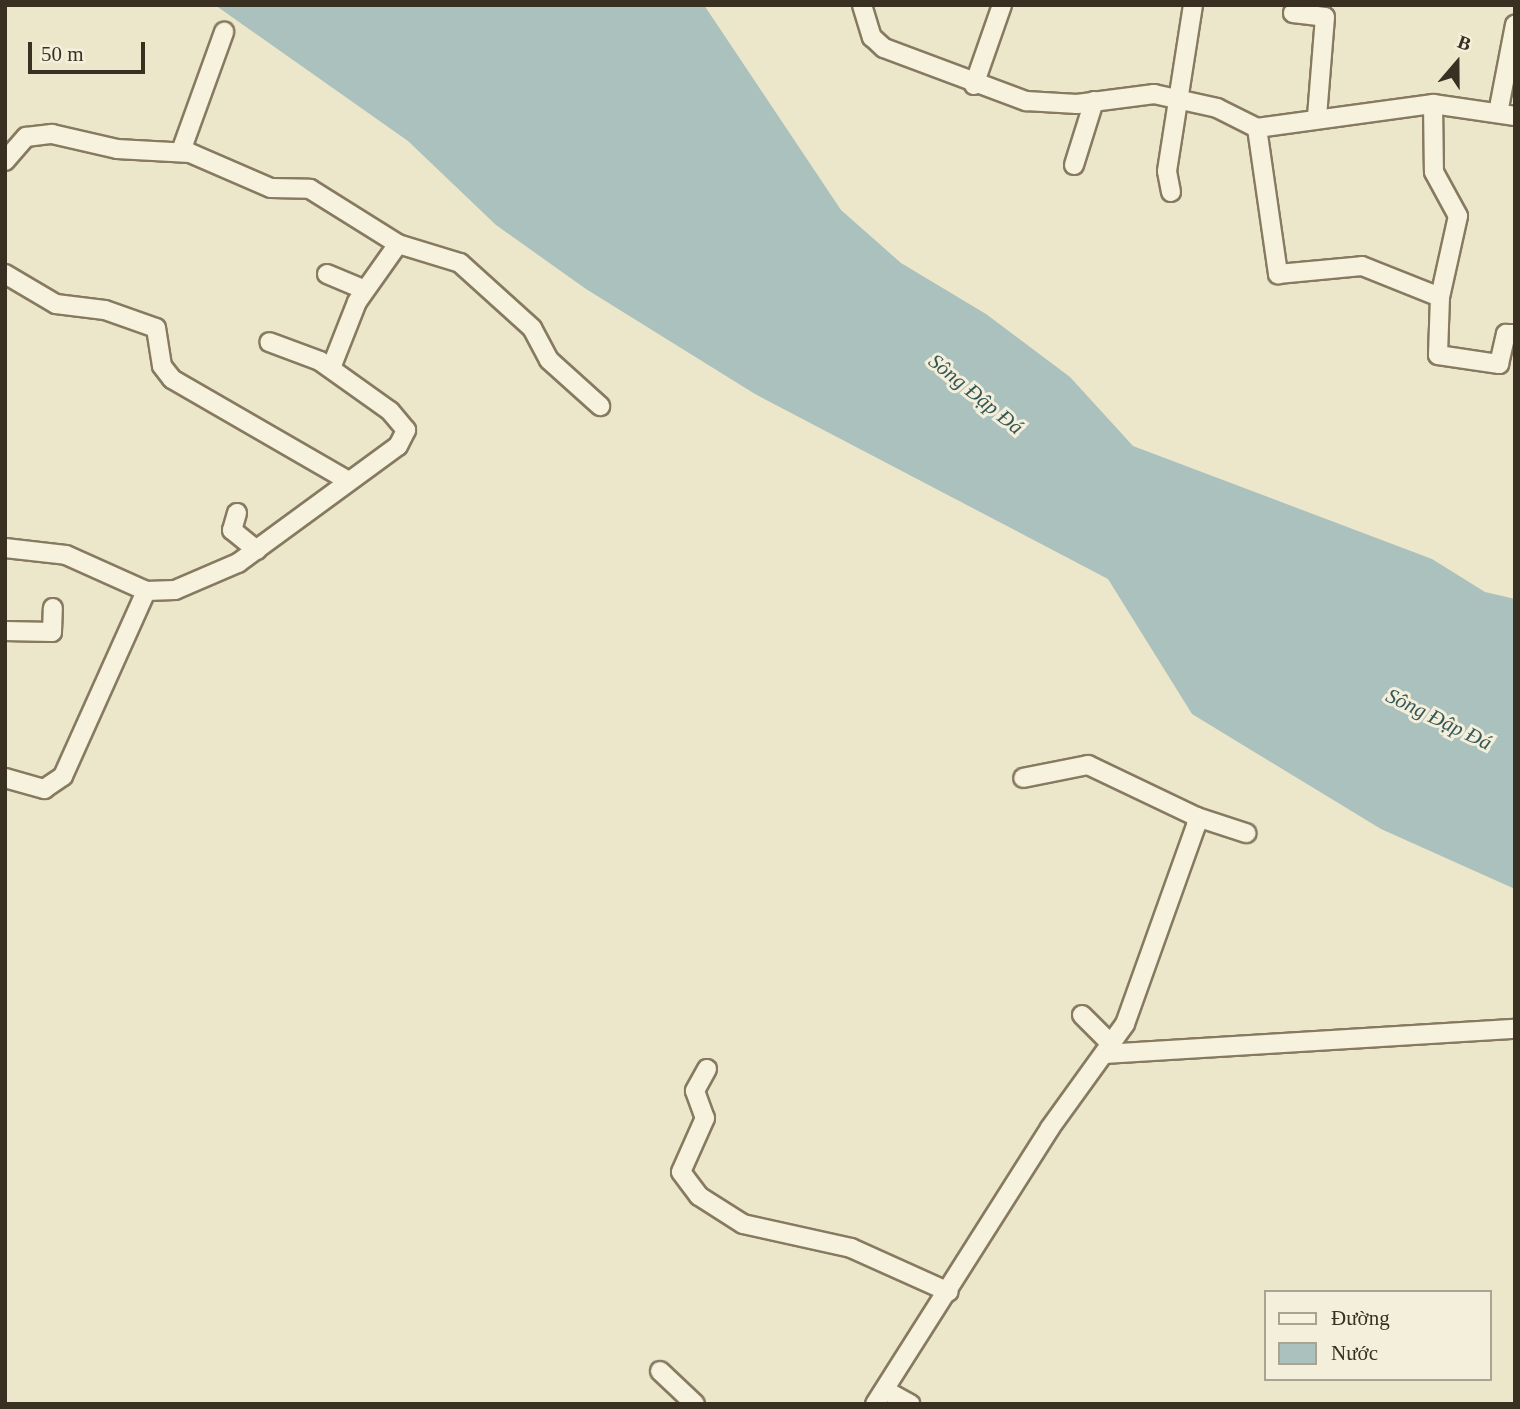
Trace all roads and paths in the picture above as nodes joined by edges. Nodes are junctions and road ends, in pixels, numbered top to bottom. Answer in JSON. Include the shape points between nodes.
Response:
{"nodes":[{"id":1,"x":862,"y":5,"type":"edge"},
{"id":2,"x":1002,"y":5,"type":"edge"},
{"id":3,"x":1194,"y":5,"type":"edge"},
{"id":4,"x":1293,"y":13,"type":"dead end"},
{"id":5,"x":224,"y":32,"type":"dead end"},
{"id":6,"x":1514,"y":34,"type":"edge"},
{"id":7,"x":974,"y":85,"type":"junction"},
{"id":8,"x":1179,"y":98,"type":"junction"},
{"id":9,"x":1094,"y":101,"type":"junction"},
{"id":10,"x":1433,"y":104,"type":"junction"},
{"id":11,"x":1506,"y":114,"type":"edge"},
{"id":12,"x":1317,"y":116,"type":"junction"},
{"id":13,"x":1257,"y":128,"type":"junction"},
{"id":14,"x":181,"y":151,"type":"junction"},
{"id":15,"x":5,"y":160,"type":"edge"},
{"id":16,"x":1074,"y":165,"type":"dead end"},
{"id":17,"x":1171,"y":192,"type":"dead end"},
{"id":18,"x":398,"y":244,"type":"junction"},
{"id":19,"x":5,"y":274,"type":"edge"},
{"id":20,"x":327,"y":274,"type":"dead end"},
{"id":21,"x":365,"y":290,"type":"junction"},
{"id":22,"x":1440,"y":297,"type":"junction"},
{"id":23,"x":1515,"y":334,"type":"edge"},
{"id":24,"x":269,"y":342,"type":"dead end"},
{"id":25,"x":331,"y":368,"type":"junction"},
{"id":26,"x":600,"y":406,"type":"dead end"},
{"id":27,"x":347,"y":480,"type":"junction"},
{"id":28,"x":237,"y":513,"type":"dead end"},
{"id":29,"x":5,"y":548,"type":"edge"},
{"id":30,"x":257,"y":550,"type":"junction"},
{"id":31,"x":146,"y":592,"type":"junction"},
{"id":32,"x":53,"y":608,"type":"dead end"},
{"id":33,"x":5,"y":631,"type":"edge"},
{"id":34,"x":5,"y":778,"type":"edge"},
{"id":35,"x":1023,"y":778,"type":"dead end"},
{"id":36,"x":1197,"y":817,"type":"junction"},
{"id":37,"x":1246,"y":833,"type":"dead end"},
{"id":38,"x":1083,"y":1016,"type":"dead end"},
{"id":39,"x":1515,"y":1029,"type":"edge"},
{"id":40,"x":1108,"y":1049,"type":"junction"},
{"id":41,"x":707,"y":1069,"type":"dead end"},
{"id":42,"x":949,"y":1292,"type":"junction"},
{"id":43,"x":660,"y":1371,"type":"dead end"},
{"id":44,"x":880,"y":1397,"type":"edge"},
{"id":45,"x":695,"y":1404,"type":"edge"},
{"id":46,"x":910,"y":1404,"type":"edge"}],
"edges":[{"from":1,"to":7,"type":"street","via":[[872,37],[884,48]]},
{"from":2,"to":7,"type":"street"},
{"from":3,"to":8,"type":"street"},
{"from":4,"to":12,"type":"street","via":[[1325,18]]},
{"from":5,"to":14,"type":"street"},
{"from":6,"to":11,"type":"street"},
{"from":7,"to":9,"type":"street","via":[[1026,102]]},
{"from":8,"to":9,"type":"street","via":[[1154,94]]},
{"from":8,"to":13,"type":"street"},
{"from":8,"to":17,"type":"street"},
{"from":9,"to":16,"type":"street"},
{"from":10,"to":11,"type":"street"},
{"from":10,"to":12,"type":"street"},
{"from":10,"to":22,"type":"street","via":[[1434,172],[1458,216]]},
{"from":12,"to":13,"type":"street"},
{"from":13,"to":22,"type":"street","via":[[1278,274],[1362,266]]},
{"from":14,"to":15,"type":"street","via":[[98,147],[44,134],[22,140]]},
{"from":14,"to":18,"type":"street","via":[[271,188],[310,189]]},
{"from":18,"to":21,"type":"street"},
{"from":18,"to":26,"type":"street","via":[[452,259],[473,273],[532,328],[549,360]]},
{"from":19,"to":27,"type":"street","via":[[56,304],[105,310],[156,328],[162,366],[172,379]]},
{"from":20,"to":21,"type":"street"},
{"from":21,"to":25,"type":"street"},
{"from":22,"to":23,"type":"street","via":[[1440,357],[1499,364],[1505,336]]},
{"from":24,"to":25,"type":"street"},
{"from":25,"to":27,"type":"street","via":[[406,430],[398,446]]},
{"from":27,"to":30,"type":"street"},
{"from":28,"to":30,"type":"street","via":[[232,530]]},
{"from":29,"to":31,"type":"street","via":[[66,555]]},
{"from":30,"to":31,"type":"street","via":[[187,586]]},
{"from":31,"to":34,"type":"street","via":[[64,776],[44,789]]},
{"from":32,"to":33,"type":"street","via":[[52,632]]},
{"from":35,"to":36,"type":"street","via":[[1088,765]]},
{"from":36,"to":37,"type":"street"},
{"from":36,"to":40,"type":"street","via":[[1135,1002]]},
{"from":38,"to":40,"type":"street"},
{"from":39,"to":40,"type":"street"},
{"from":40,"to":42,"type":"street","via":[[1050,1128]]},
{"from":41,"to":42,"type":"street","via":[[695,1091],[705,1118],[681,1172],[699,1196],[743,1224],[850,1248]]},
{"from":42,"to":44,"type":"street"},
{"from":43,"to":45,"type":"street"},
{"from":44,"to":46,"type":"street"}]}
